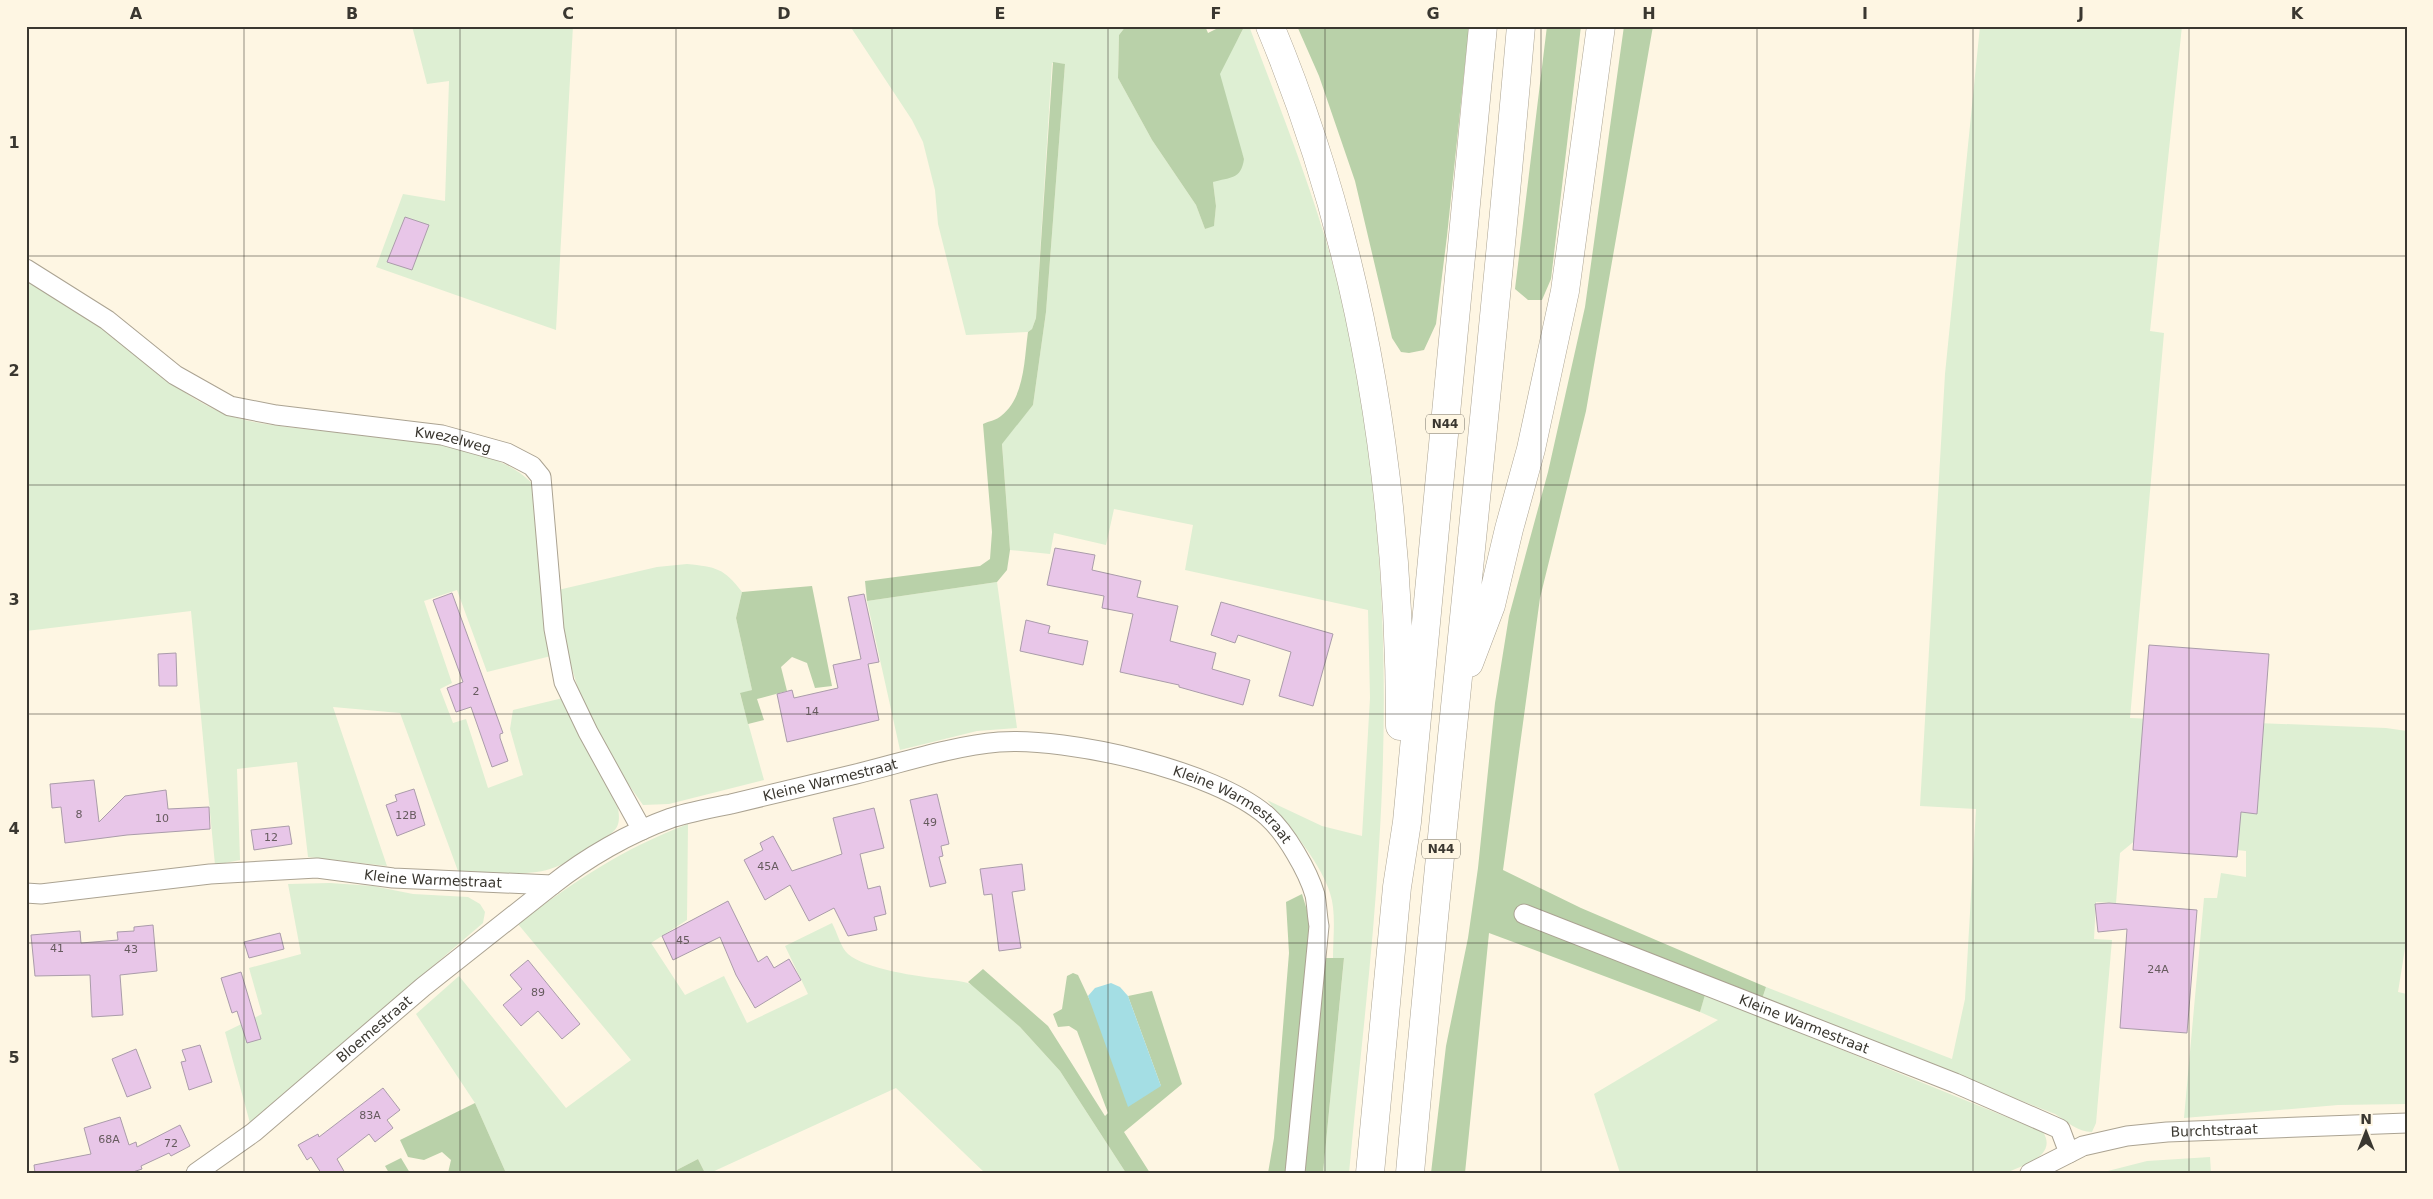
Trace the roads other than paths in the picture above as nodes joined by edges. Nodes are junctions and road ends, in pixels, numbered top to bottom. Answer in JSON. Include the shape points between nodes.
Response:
{"nodes":[{"id":1,"x":1270,"y":26,"type":"edge"},
{"id":2,"x":1483,"y":26,"type":"edge"},
{"id":3,"x":1521,"y":26,"type":"edge"},
{"id":4,"x":1602,"y":26,"type":"edge"},
{"id":5,"x":26,"y":269,"type":"edge"},
{"id":6,"x":1456,"y":697,"type":"junction"},
{"id":7,"x":642,"y":830,"type":"junction"},
{"id":8,"x":552,"y":885,"type":"junction"},
{"id":9,"x":1397,"y":887,"type":"junction"},
{"id":10,"x":26,"y":893,"type":"edge"},
{"id":11,"x":1524,"y":914,"type":"dead end"},
{"id":12,"x":2407,"y":1122,"type":"edge"},
{"id":13,"x":2070,"y":1153,"type":"junction"},
{"id":14,"x":196,"y":1173,"type":"edge"},
{"id":15,"x":1295,"y":1173,"type":"edge"},
{"id":16,"x":1370,"y":1173,"type":"edge"},
{"id":17,"x":1410,"y":1173,"type":"edge"},
{"id":18,"x":2030,"y":1173,"type":"edge"}],
"edges":[{"from":1,"to":9,"type":"highway","via":[[1310,127],[1332,199],[1375,395],[1398,624]]},
{"from":2,"to":9,"type":"highway","number":"N44","via":[[1407,822]]},
{"from":3,"to":6,"type":"highway"},
{"from":4,"to":6,"type":"highway","number":"N44","via":[[1565,291],[1491,605]]},
{"from":5,"to":7,"type":"street","name":"Kwezelweg","via":[[107,320],[175,375],[230,406],[276,415],[442,435],[507,453],[532,466],[541,477],[554,629],[564,682]]},
{"from":6,"to":17,"type":"highway","number":"N44"},
{"from":7,"to":8,"type":"street","name":"Kleine Warmestraat"},
{"from":7,"to":15,"type":"street","name":"Kleine Warmestraat","via":[[673,818],[998,742],[1051,742],[1078,746],[1191,775],[1216,785],[1268,817],[1289,843],[1315,895],[1318,926]]},
{"from":8,"to":10,"type":"street","name":"Kleine Warmestraat","via":[[393,878],[317,868],[210,874],[41,894]]},
{"from":8,"to":14,"type":"street","name":"Bloemestraat","via":[[423,987],[254,1132]]},
{"from":9,"to":16,"type":"highway","number":"N44"},
{"from":11,"to":13,"type":"street","name":"Kleine Warmestraat","via":[[2037,1118],[2060,1129]]},
{"from":12,"to":13,"type":"street","name":"Burchtstraat","via":[[2167,1132],[2126,1136],[2083,1146]]},
{"from":13,"to":18,"type":"street","name":"Burchtstraat"}]}
